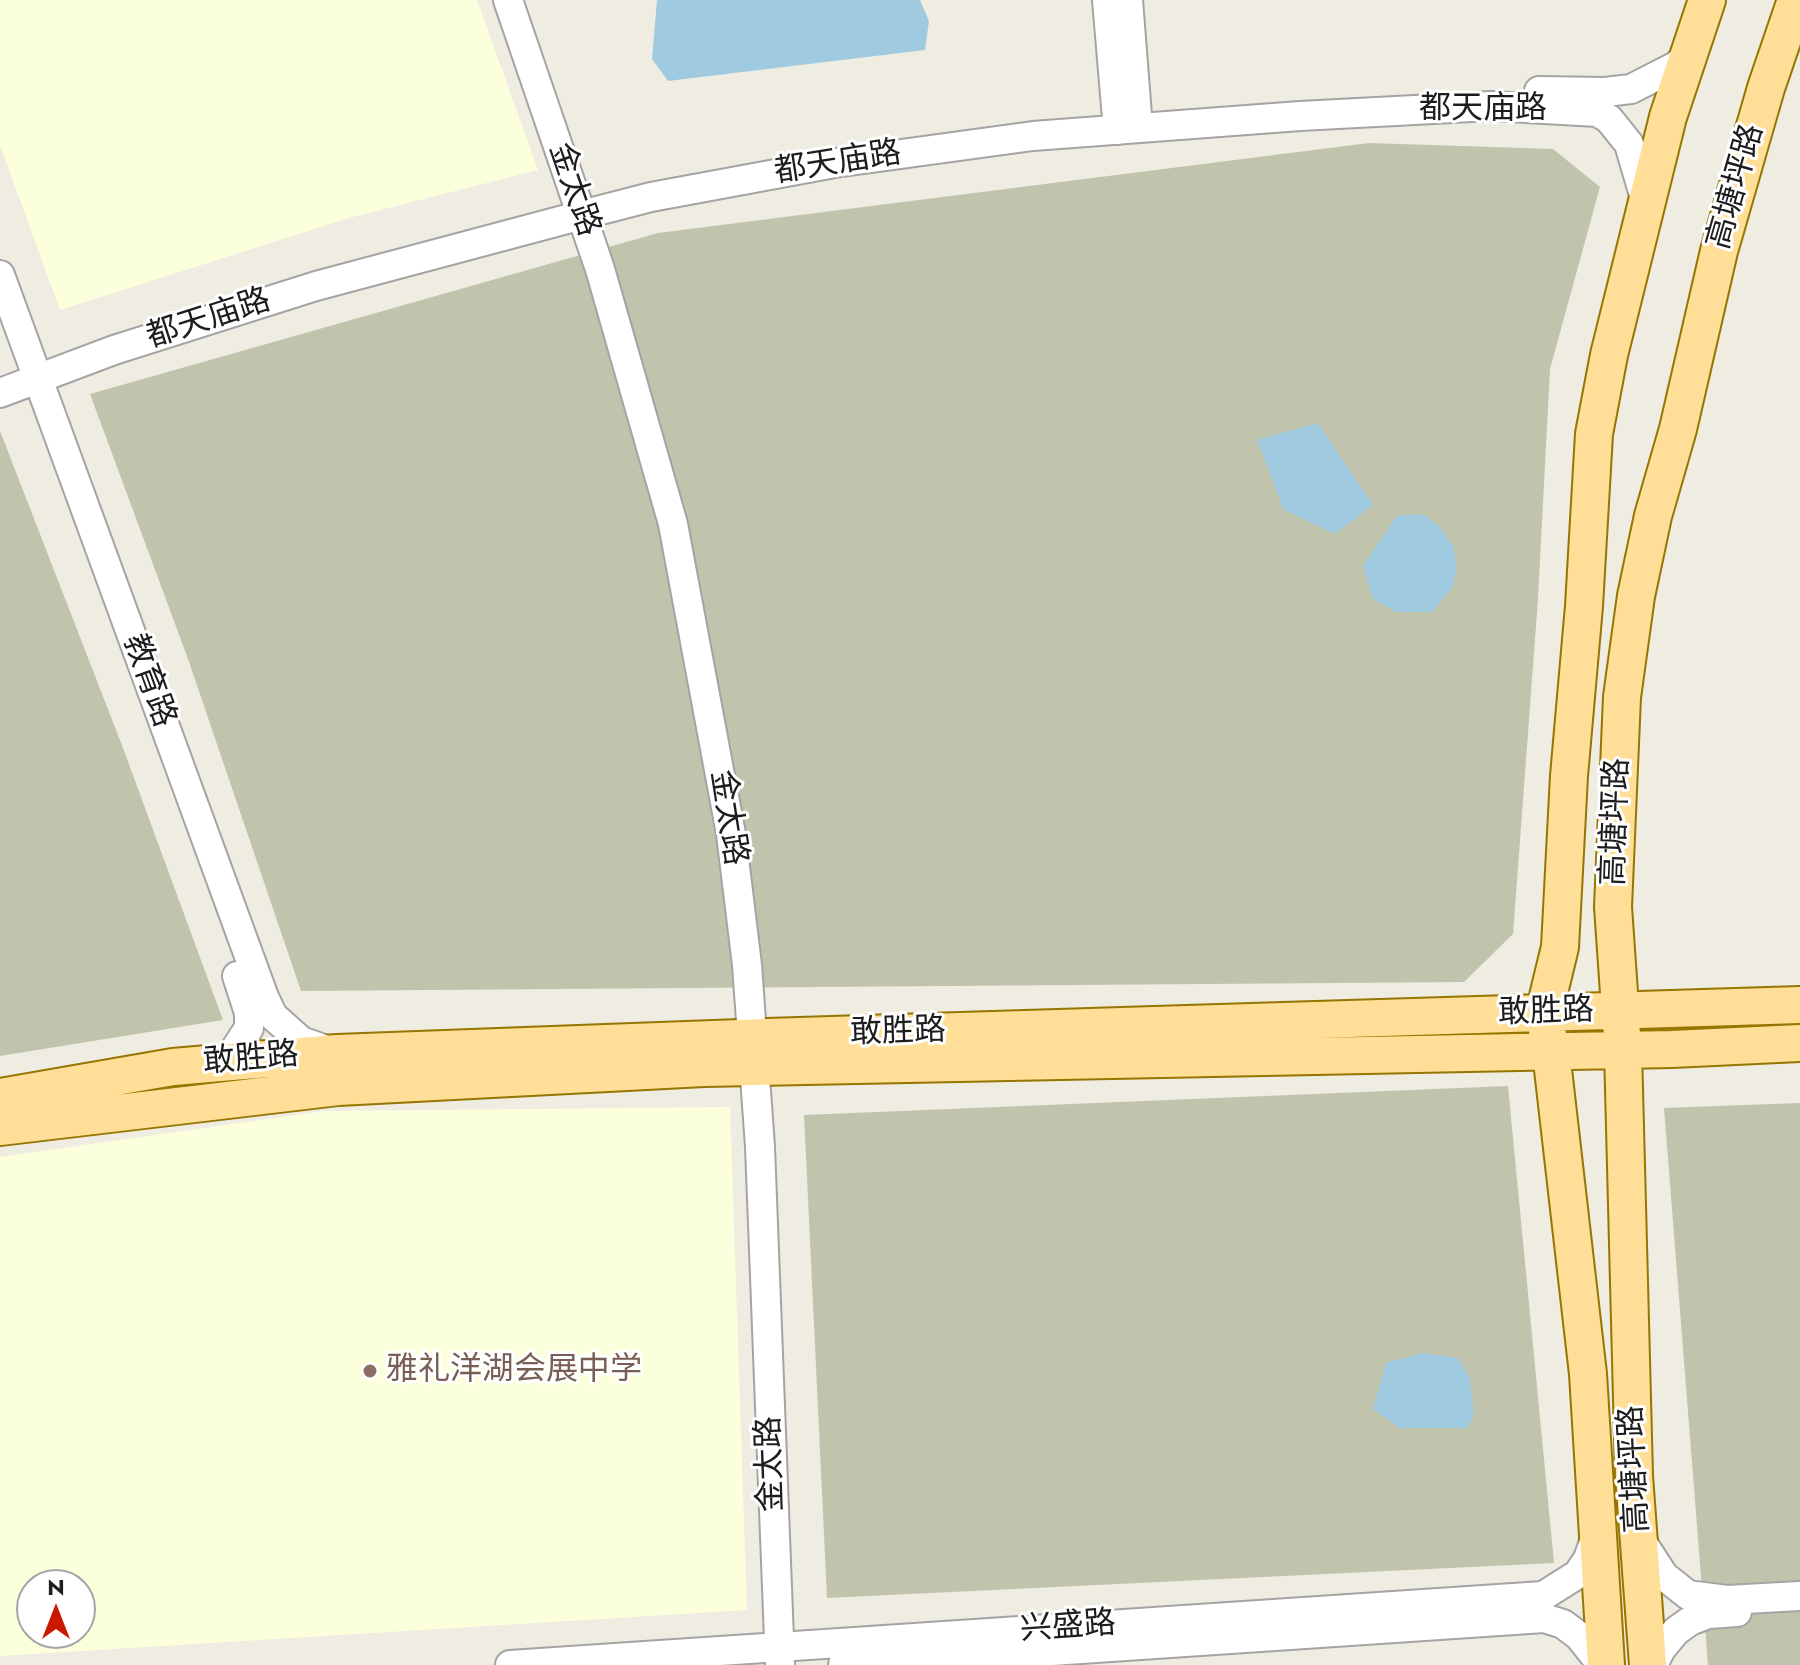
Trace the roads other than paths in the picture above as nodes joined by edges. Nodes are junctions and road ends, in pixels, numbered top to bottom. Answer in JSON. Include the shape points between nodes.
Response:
{"nodes":[{"id":1,"x":508,"y":0,"type":"edge"},
{"id":2,"x":527,"y":0,"type":"edge"},
{"id":3,"x":1107,"y":0,"type":"edge"},
{"id":4,"x":1128,"y":0,"type":"edge"},
{"id":5,"x":1707,"y":0,"type":"edge"},
{"id":6,"x":1796,"y":0,"type":"edge"},
{"id":7,"x":1688,"y":55,"type":"junction"},
{"id":8,"x":1128,"y":122,"type":"junction"},
{"id":9,"x":1646,"y":203,"type":"junction"},
{"id":10,"x":586,"y":205,"type":"junction"},
{"id":11,"x":0,"y":275,"type":"edge"},
{"id":12,"x":0,"y":320,"type":"edge"},
{"id":13,"x":18,"y":376,"type":"edge"},
{"id":14,"x":1800,"y":1005,"type":"edge"},
{"id":15,"x":1620,"y":1010,"type":"junction"},
{"id":16,"x":1544,"y":1013,"type":"junction"},
{"id":17,"x":1800,"y":1043,"type":"edge"},
{"id":18,"x":1623,"y":1050,"type":"junction"},
{"id":19,"x":761,"y":1052,"type":"junction"},
{"id":20,"x":1551,"y":1052,"type":"junction"},
{"id":21,"x":337,"y":1053,"type":"junction"},
{"id":22,"x":219,"y":1063,"type":"junction"},
{"id":23,"x":0,"y":1097,"type":"edge"},
{"id":24,"x":0,"y":1127,"type":"edge"},
{"id":25,"x":1596,"y":1536,"type":"junction"},
{"id":26,"x":1639,"y":1536,"type":"junction"},
{"id":27,"x":1800,"y":1596,"type":"edge"},
{"id":28,"x":1800,"y":1609,"type":"edge"},
{"id":29,"x":788,"y":1656,"type":"edge"},
{"id":30,"x":510,"y":1665,"type":"edge"},
{"id":31,"x":843,"y":1665,"type":"edge"},
{"id":32,"x":1604,"y":1665,"type":"edge"},
{"id":33,"x":1650,"y":1665,"type":"edge"}],
"edges":[{"from":1,"to":10,"type":"street","name":"金太路"},
{"from":2,"to":10,"type":"street","name":"金太路"},
{"from":3,"to":8,"type":"street"},
{"from":4,"to":8,"type":"street"},
{"from":5,"to":7,"type":"main road","name":"高塘坪路"},
{"from":6,"to":15,"type":"main road","name":"高塘坪路","via":[[1730,210],[1636,596],[1622,697],[1613,907]]},
{"from":7,"to":8,"type":"street","name":"都天庙路","via":[[1631,89],[1492,90]]},
{"from":7,"to":9,"type":"main road","name":"高塘坪路"},
{"from":8,"to":9,"type":"street","name":"都天庙路","via":[[1491,106],[1597,112],[1629,144]]},
{"from":8,"to":10,"type":"street","name":"都天庙路"},
{"from":9,"to":16,"type":"main road","name":"高塘坪路","via":[[1594,434],[1560,947]]},
{"from":10,"to":13,"type":"street","name":"都天庙路"},
{"from":10,"to":19,"type":"street","name":"金太路","via":[[657,399],[689,519],[746,830],[761,962]]},
{"from":11,"to":13,"type":"street","name":"教育路"},
{"from":12,"to":13,"type":"street","name":"教育路"},
{"from":13,"to":21,"type":"street","name":"教育路","via":[[264,997],[273,1016],[301,1041]]},
{"from":13,"to":22,"type":"street","name":"教育路","via":[[244,994],[249,1028],[232,1054]]},
{"from":14,"to":15,"type":"main road","name":"敢胜路"},
{"from":15,"to":16,"type":"main road","name":"敢胜路"},
{"from":15,"to":18,"type":"main road","name":"高塘坪路"},
{"from":16,"to":19,"type":"main road","name":"敢胜路"},
{"from":16,"to":20,"type":"main road","name":"高塘坪路"},
{"from":17,"to":18,"type":"main road","name":"敢胜路"},
{"from":18,"to":20,"type":"main road","name":"敢胜路"},
{"from":18,"to":26,"type":"main road","name":"高塘坪路"},
{"from":19,"to":20,"type":"main road","name":"敢胜路"},
{"from":19,"to":21,"type":"main road","name":"敢胜路"},
{"from":19,"to":24,"type":"main road","name":"敢胜路","via":[[338,1087]]},
{"from":19,"to":29,"type":"street","name":"金太路"},
{"from":20,"to":25,"type":"main road","name":"高塘坪路","via":[[1588,1374]]},
{"from":21,"to":22,"type":"main road","name":"敢胜路"},
{"from":22,"to":23,"type":"main road","name":"敢胜路"},
{"from":25,"to":29,"type":"street","name":"兴盛路","via":[[1578,1574],[1543,1596]]},
{"from":25,"to":32,"type":"main road","name":"高塘坪路"},
{"from":26,"to":27,"type":"street","via":[[1664,1576],[1688,1595],[1727,1600]]},
{"from":26,"to":33,"type":"main road","name":"高塘坪路"},
{"from":28,"to":33,"type":"street","via":[[1708,1614],[1676,1631]]},
{"from":29,"to":30,"type":"street","name":"兴盛路"},
{"from":31,"to":32,"type":"street","name":"兴盛路","via":[[1544,1618],[1579,1636]]}]}
